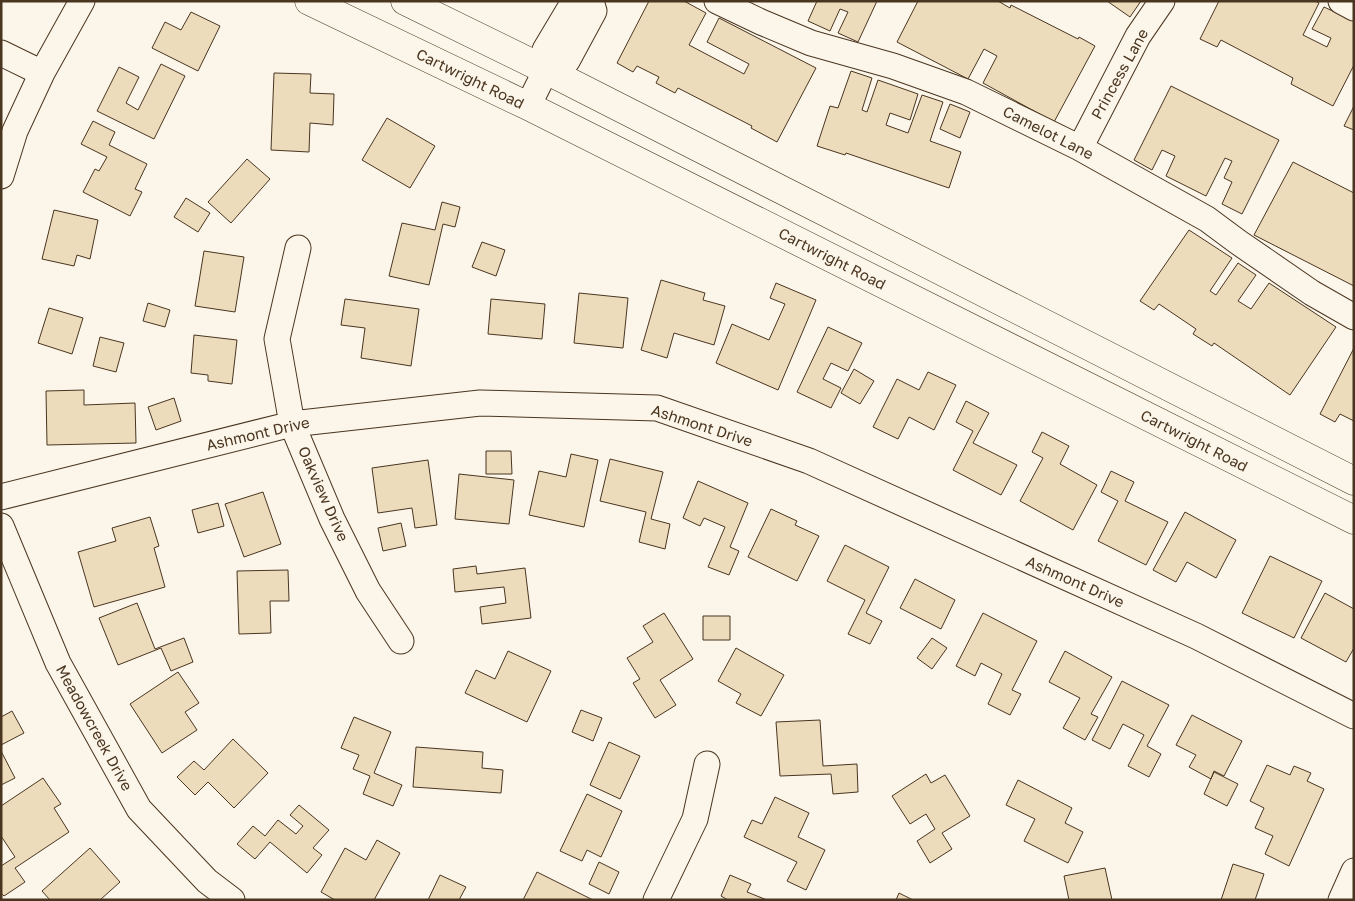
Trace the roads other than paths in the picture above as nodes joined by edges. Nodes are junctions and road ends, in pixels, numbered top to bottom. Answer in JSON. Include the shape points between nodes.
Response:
{"nodes":[{"id":1,"x":82,"y":1,"type":"edge"},
{"id":2,"x":309,"y":1,"type":"edge"},
{"id":3,"x":404,"y":1,"type":"edge"},
{"id":4,"x":576,"y":1,"type":"edge"},
{"id":5,"x":591,"y":1,"type":"edge"},
{"id":6,"x":717,"y":1,"type":"edge"},
{"id":7,"x":1162,"y":1,"type":"edge"},
{"id":8,"x":1341,"y":1,"type":"edge"},
{"id":9,"x":1354,"y":8,"type":"edge"},
{"id":10,"x":1,"y":53,"type":"edge"},
{"id":11,"x":546,"y":70,"type":"junction"},
{"id":12,"x":42,"y":73,"type":"junction"},
{"id":13,"x":528,"y":106,"type":"junction"},
{"id":14,"x":1080,"y":148,"type":"junction"},
{"id":15,"x":1,"y":176,"type":"edge"},
{"id":16,"x":298,"y":248,"type":"dead end"},
{"id":17,"x":1354,"y":317,"type":"edge"},
{"id":18,"x":292,"y":424,"type":"junction"},
{"id":19,"x":1354,"y":481,"type":"edge"},
{"id":20,"x":1,"y":497,"type":"edge"},
{"id":21,"x":1354,"y":520,"type":"edge"},
{"id":22,"x":1,"y":526,"type":"edge"},
{"id":23,"x":401,"y":641,"type":"dead end"},
{"id":24,"x":1354,"y":716,"type":"edge"},
{"id":25,"x":707,"y":764,"type":"dead end"},
{"id":26,"x":1354,"y":871,"type":"edge"},
{"id":27,"x":232,"y":900,"type":"edge"},
{"id":28,"x":656,"y":900,"type":"edge"},
{"id":29,"x":1341,"y":900,"type":"edge"}],
"edges":[{"from":1,"to":12,"type":"street"},
{"from":2,"to":13,"type":"main road","name":"Cartwright Road"},
{"from":3,"to":11,"type":"main road"},
{"from":4,"to":11,"type":"street","via":[[545,50]]},
{"from":5,"to":11,"type":"street","via":[[594,11],[567,60]]},
{"from":6,"to":14,"type":"street","name":"Camelot Lane","via":[[811,43],[893,66],[966,92]]},
{"from":7,"to":14,"type":"street","name":"Princess Lane","via":[[1138,36]]},
{"from":8,"to":9,"type":"street"},
{"from":10,"to":12,"type":"street"},
{"from":11,"to":13,"type":"street"},
{"from":11,"to":19,"type":"main road"},
{"from":12,"to":15,"type":"street","via":[[14,131]]},
{"from":13,"to":21,"type":"main road","name":"Cartwright Road"},
{"from":14,"to":17,"type":"street","name":"Camelot Lane","via":[[1207,219],[1312,293]]},
{"from":16,"to":18,"type":"street","name":"Oakview Drive","via":[[277,339]]},
{"from":18,"to":20,"type":"street","name":"Ashmont Drive"},
{"from":18,"to":23,"type":"street","name":"Oakview Drive","via":[[332,519],[368,592]]},
{"from":18,"to":24,"type":"street","name":"Ashmont Drive","via":[[480,403],[657,408],[808,461],[1196,636]]},
{"from":22,"to":27,"type":"street","name":"Meadowcreek Drive","via":[[58,663],[138,809],[207,881]]},
{"from":25,"to":28,"type":"street","via":[[695,819]]},
{"from":26,"to":29,"type":"street"}]}
